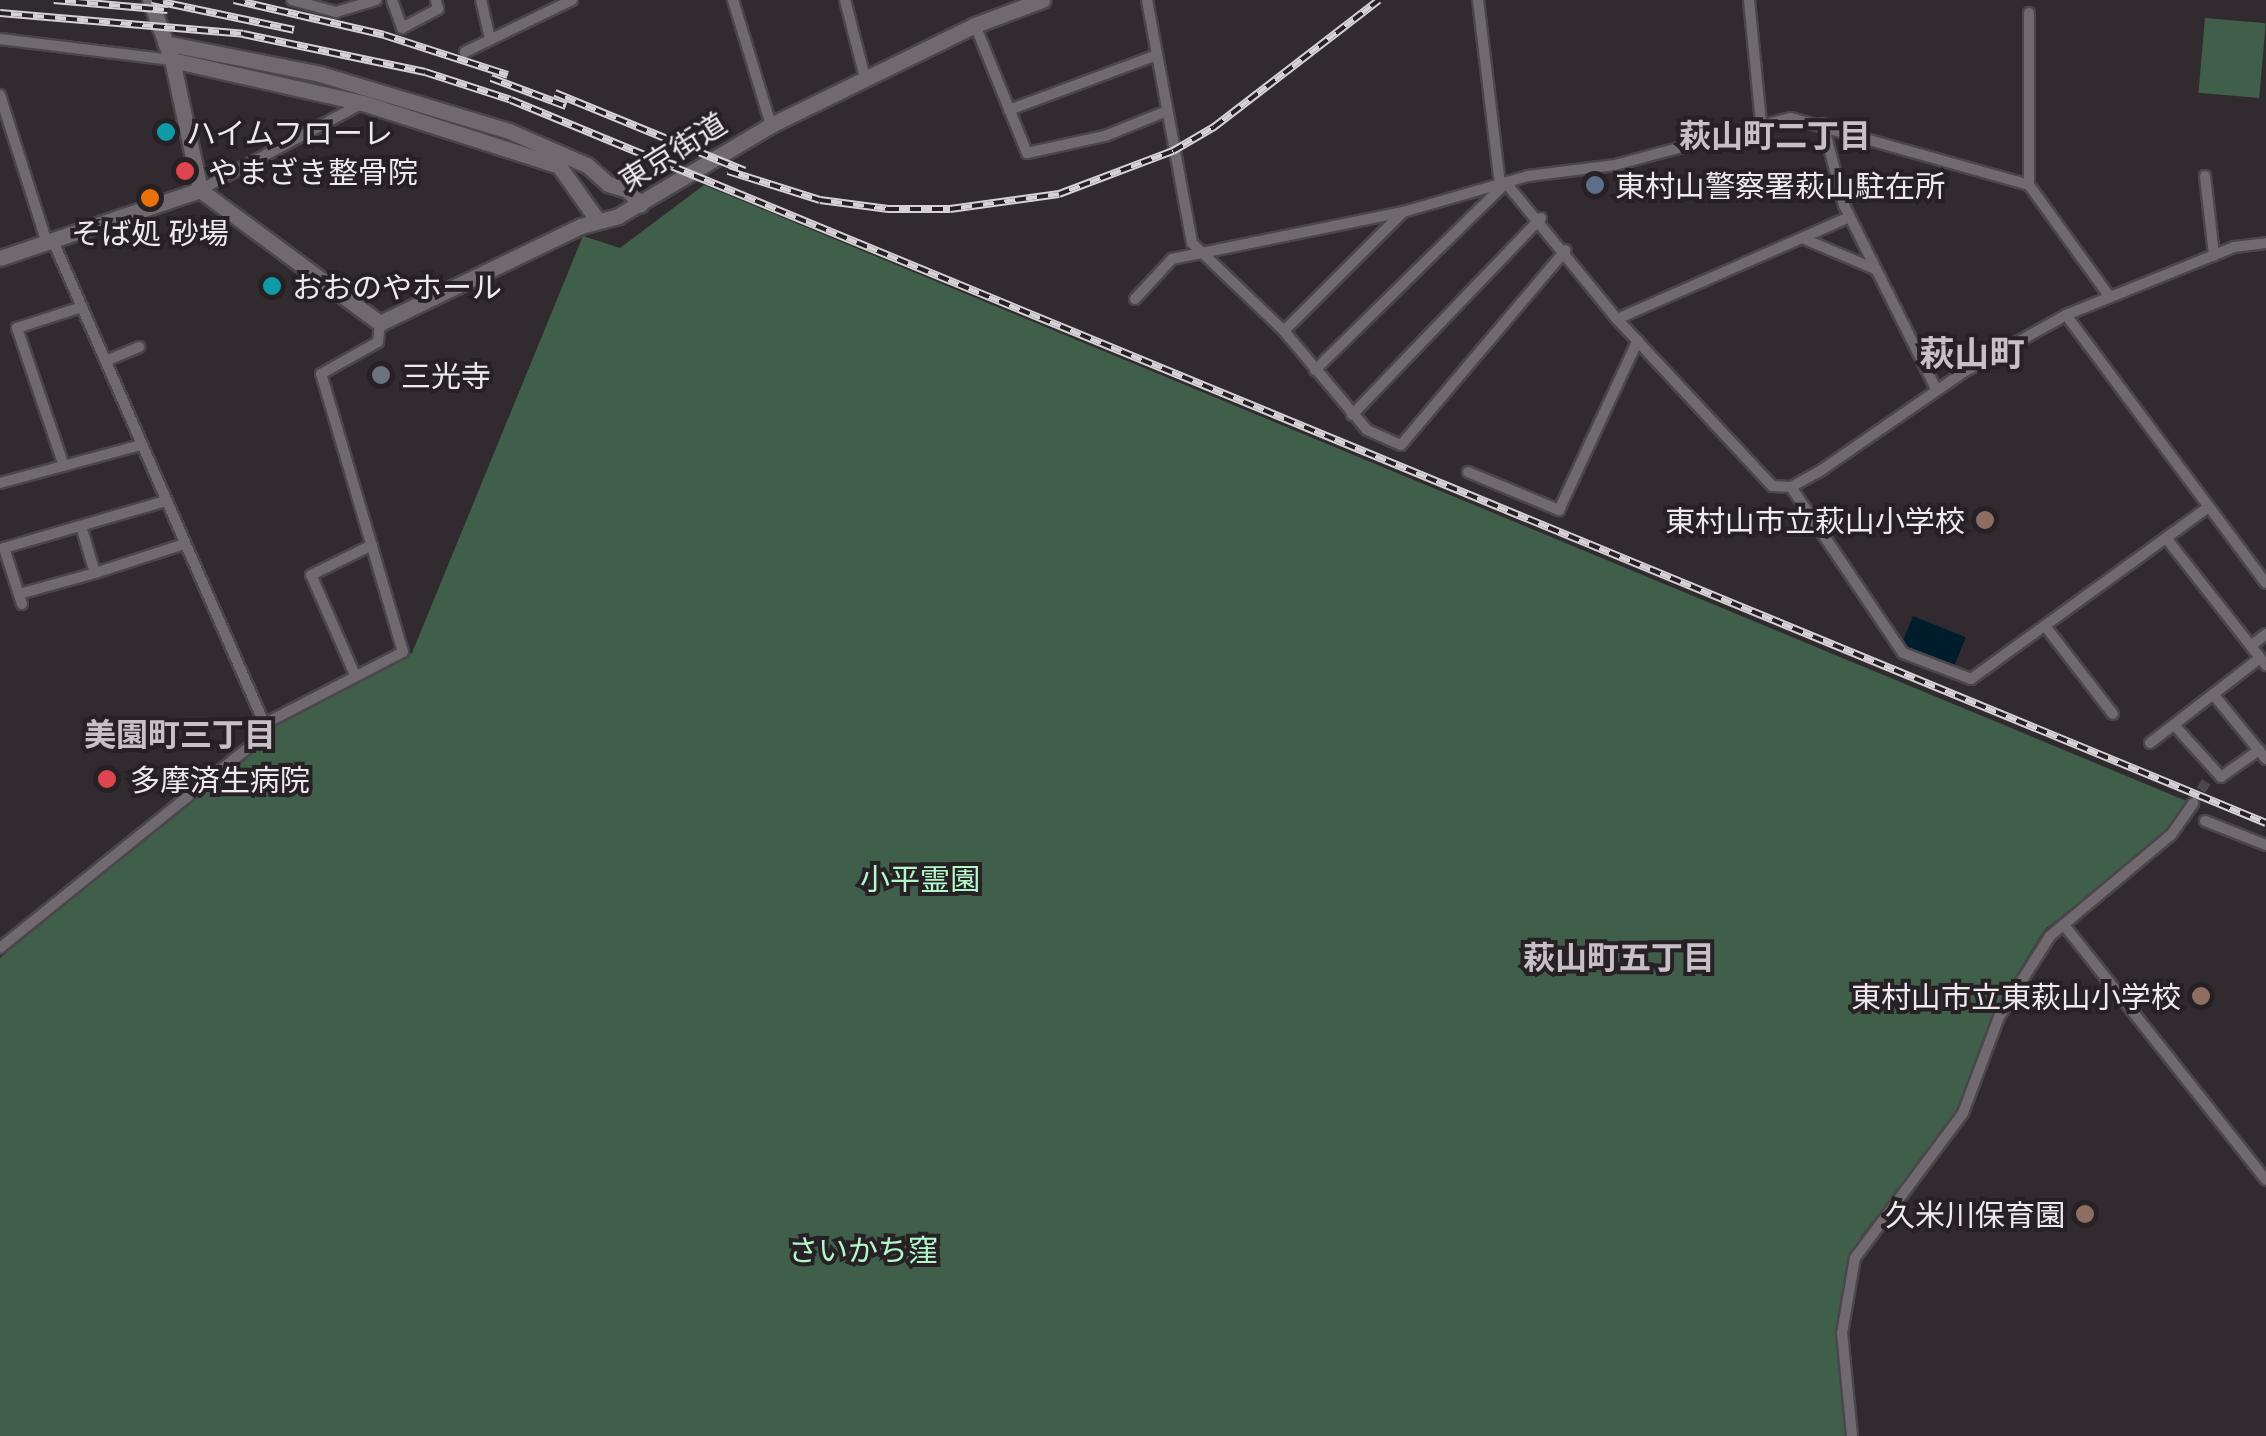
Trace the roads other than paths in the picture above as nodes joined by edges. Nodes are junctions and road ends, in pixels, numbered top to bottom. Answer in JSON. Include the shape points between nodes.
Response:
{"nodes":[{"id":1,"x":150,"y":0,"type":"edge"},
{"id":2,"x":292,"y":0,"type":"edge"},
{"id":3,"x":376,"y":0,"type":"edge"},
{"id":4,"x":392,"y":0,"type":"edge"},
{"id":5,"x":436,"y":0,"type":"edge"},
{"id":6,"x":482,"y":0,"type":"edge"},
{"id":7,"x":572,"y":0,"type":"edge"},
{"id":8,"x":732,"y":0,"type":"edge"},
{"id":9,"x":845,"y":0,"type":"edge"},
{"id":10,"x":1042,"y":0,"type":"edge"},
{"id":11,"x":1147,"y":0,"type":"edge"},
{"id":12,"x":1478,"y":0,"type":"edge"},
{"id":13,"x":1749,"y":0,"type":"edge"},
{"id":14,"x":2029,"y":13,"type":"dead end"},
{"id":15,"x":975,"y":25,"type":"junction"},
{"id":16,"x":0,"y":38,"type":"edge"},
{"id":17,"x":490,"y":39,"type":"junction"},
{"id":18,"x":164,"y":42,"type":"junction"},
{"id":19,"x":465,"y":52,"type":"dead end"},
{"id":20,"x":1156,"y":55,"type":"junction"},
{"id":21,"x":172,"y":60,"type":"junction"},
{"id":22,"x":865,"y":78,"type":"junction"},
{"id":23,"x":386,"y":92,"type":"junction"},
{"id":24,"x":0,"y":95,"type":"edge"},
{"id":25,"x":363,"y":103,"type":"junction"},
{"id":26,"x":1009,"y":110,"type":"junction"},
{"id":27,"x":1167,"y":111,"type":"junction"},
{"id":28,"x":1762,"y":122,"type":"junction"},
{"id":29,"x":770,"y":124,"type":"junction"},
{"id":30,"x":1823,"y":124,"type":"junction"},
{"id":31,"x":2205,"y":176,"type":"dead end"},
{"id":32,"x":1503,"y":183,"type":"junction"},
{"id":33,"x":2029,"y":184,"type":"junction"},
{"id":34,"x":200,"y":190,"type":"junction"},
{"id":35,"x":640,"y":205,"type":"junction"},
{"id":36,"x":1402,"y":212,"type":"junction"},
{"id":37,"x":1849,"y":217,"type":"junction"},
{"id":38,"x":1541,"y":218,"type":"junction"},
{"id":39,"x":598,"y":221,"type":"junction"},
{"id":40,"x":1802,"y":238,"type":"junction"},
{"id":41,"x":50,"y":242,"type":"junction"},
{"id":42,"x":2266,"y":243,"type":"edge"},
{"id":43,"x":1566,"y":250,"type":"junction"},
{"id":44,"x":2214,"y":254,"type":"junction"},
{"id":45,"x":1199,"y":255,"type":"junction"},
{"id":46,"x":0,"y":258,"type":"edge"},
{"id":47,"x":1876,"y":269,"type":"junction"},
{"id":48,"x":2109,"y":296,"type":"junction"},
{"id":49,"x":1135,"y":298,"type":"dead end"},
{"id":50,"x":82,"y":307,"type":"junction"},
{"id":51,"x":2066,"y":316,"type":"junction"},
{"id":52,"x":1617,"y":319,"type":"junction"},
{"id":53,"x":380,"y":323,"type":"junction"},
{"id":54,"x":1284,"y":331,"type":"junction"},
{"id":55,"x":1638,"y":340,"type":"junction"},
{"id":56,"x":139,"y":347,"type":"dead end"},
{"id":57,"x":106,"y":361,"type":"junction"},
{"id":58,"x":1315,"y":370,"type":"junction"},
{"id":59,"x":1936,"y":389,"type":"junction"},
{"id":60,"x":1352,"y":414,"type":"junction"},
{"id":61,"x":141,"y":445,"type":"junction"},
{"id":62,"x":64,"y":466,"type":"junction"},
{"id":63,"x":1468,"y":472,"type":"dead end"},
{"id":64,"x":0,"y":483,"type":"edge"},
{"id":65,"x":1790,"y":487,"type":"junction"},
{"id":66,"x":166,"y":501,"type":"junction"},
{"id":67,"x":2207,"y":508,"type":"junction"},
{"id":68,"x":81,"y":526,"type":"junction"},
{"id":69,"x":2166,"y":538,"type":"junction"},
{"id":70,"x":184,"y":544,"type":"junction"},
{"id":71,"x":372,"y":545,"type":"junction"},
{"id":72,"x":95,"y":573,"type":"junction"},
{"id":73,"x":2266,"y":583,"type":"edge"},
{"id":74,"x":2046,"y":626,"type":"junction"},
{"id":75,"x":2266,"y":634,"type":"edge"},
{"id":76,"x":2251,"y":646,"type":"junction"},
{"id":77,"x":2263,"y":662,"type":"edge"},
{"id":78,"x":355,"y":676,"type":"junction"},
{"id":79,"x":2214,"y":694,"type":"junction"},
{"id":80,"x":2113,"y":714,"type":"dead end"},
{"id":81,"x":266,"y":724,"type":"junction"},
{"id":82,"x":2174,"y":725,"type":"junction"},
{"id":83,"x":2150,"y":743,"type":"dead end"},
{"id":84,"x":2262,"y":754,"type":"edge"},
{"id":85,"x":2194,"y":803,"type":"tunnel mouth"},
{"id":86,"x":2205,"y":821,"type":"dead end"},
{"id":87,"x":2266,"y":845,"type":"edge"},
{"id":88,"x":2064,"y":925,"type":"junction"},
{"id":89,"x":0,"y":948,"type":"edge"},
{"id":90,"x":2266,"y":1180,"type":"edge"},
{"id":91,"x":1852,"y":1436,"type":"edge"}],
"edges":[{"from":1,"to":18,"type":"street"},
{"from":2,"to":3,"type":"street","via":[[336,12]]},
{"from":4,"to":5,"type":"street","via":[[402,28],[438,9]]},
{"from":6,"to":17,"type":"street"},
{"from":7,"to":17,"type":"street"},
{"from":8,"to":29,"type":"street"},
{"from":9,"to":22,"type":"street"},
{"from":10,"to":15,"type":"street","name":"東京街道"},
{"from":11,"to":20,"type":"street"},
{"from":12,"to":32,"type":"street"},
{"from":13,"to":28,"type":"street"},
{"from":14,"to":33,"type":"street"},
{"from":15,"to":22,"type":"street","name":"東京街道"},
{"from":15,"to":26,"type":"street"},
{"from":16,"to":21,"type":"street"},
{"from":17,"to":19,"type":"street"},
{"from":18,"to":21,"type":"street"},
{"from":18,"to":23,"type":"street"},
{"from":20,"to":26,"type":"street"},
{"from":20,"to":27,"type":"street"},
{"from":21,"to":25,"type":"street"},
{"from":21,"to":34,"type":"street"},
{"from":22,"to":29,"type":"street","name":"東京街道"},
{"from":23,"to":25,"type":"street"},
{"from":23,"to":35,"type":"street","via":[[559,152],[628,190]]},
{"from":24,"to":41,"type":"street"},
{"from":25,"to":34,"type":"street"},
{"from":25,"to":39,"type":"street","via":[[559,166]]},
{"from":26,"to":27,"type":"street","via":[[1027,154],[1105,136]]},
{"from":27,"to":45,"type":"street","via":[[1184,212]]},
{"from":28,"to":30,"type":"street"},
{"from":28,"to":32,"type":"street","via":[[1615,165]]},
{"from":29,"to":35,"type":"street","name":"東京街道"},
{"from":30,"to":33,"type":"street"},
{"from":30,"to":37,"type":"street"},
{"from":31,"to":44,"type":"street"},
{"from":32,"to":36,"type":"street"},
{"from":32,"to":38,"type":"street"},
{"from":32,"to":58,"type":"street"},
{"from":33,"to":48,"type":"street"},
{"from":34,"to":41,"type":"street"},
{"from":34,"to":53,"type":"street"},
{"from":35,"to":39,"type":"street","name":"東京街道"},
{"from":36,"to":45,"type":"street"},
{"from":36,"to":54,"type":"street"},
{"from":37,"to":40,"type":"street"},
{"from":37,"to":47,"type":"street"},
{"from":38,"to":43,"type":"street"},
{"from":38,"to":60,"type":"street"},
{"from":39,"to":53,"type":"street","name":"東京街道"},
{"from":40,"to":47,"type":"street"},
{"from":40,"to":52,"type":"street"},
{"from":41,"to":46,"type":"street"},
{"from":41,"to":50,"type":"street"},
{"from":42,"to":44,"type":"street"},
{"from":43,"to":52,"type":"street"},
{"from":43,"to":60,"type":"street","via":[[1402,446],[1367,430]]},
{"from":44,"to":48,"type":"street"},
{"from":45,"to":49,"type":"street","via":[[1172,260]]},
{"from":45,"to":54,"type":"street"},
{"from":47,"to":59,"type":"street"},
{"from":48,"to":51,"type":"street"},
{"from":50,"to":57,"type":"street"},
{"from":50,"to":62,"type":"street","via":[[17,328]]},
{"from":51,"to":59,"type":"street"},
{"from":51,"to":67,"type":"street"},
{"from":52,"to":55,"type":"street"},
{"from":53,"to":71,"type":"street","via":[[378,342],[321,374]]},
{"from":54,"to":58,"type":"street"},
{"from":55,"to":63,"type":"street","via":[[1559,510]]},
{"from":55,"to":65,"type":"street","via":[[1750,468],[1772,486]]},
{"from":56,"to":57,"type":"street"},
{"from":57,"to":61,"type":"street"},
{"from":58,"to":60,"type":"street"},
{"from":59,"to":65,"type":"street"},
{"from":61,"to":62,"type":"street"},
{"from":61,"to":66,"type":"street"},
{"from":62,"to":64,"type":"street"},
{"from":65,"to":74,"type":"street","via":[[1903,653],[1971,678]]},
{"from":66,"to":68,"type":"street"},
{"from":66,"to":70,"type":"street"},
{"from":67,"to":69,"type":"street"},
{"from":67,"to":73,"type":"street"},
{"from":68,"to":72,"type":"street"},
{"from":68,"to":72,"type":"street","via":[[4,548],[21,599]]},
{"from":69,"to":74,"type":"street"},
{"from":69,"to":76,"type":"street"},
{"from":70,"to":72,"type":"street"},
{"from":70,"to":81,"type":"street"},
{"from":71,"to":78,"type":"street","via":[[403,652]]},
{"from":71,"to":78,"type":"street","via":[[312,574]]},
{"from":74,"to":80,"type":"street"},
{"from":75,"to":76,"type":"street"},
{"from":76,"to":77,"type":"street"},
{"from":77,"to":79,"type":"street"},
{"from":78,"to":81,"type":"street"},
{"from":79,"to":82,"type":"street"},
{"from":79,"to":84,"type":"street"},
{"from":81,"to":89,"type":"street","via":[[268,732]]},
{"from":82,"to":83,"type":"street"},
{"from":82,"to":84,"type":"street","via":[[2208,778]]},
{"from":85,"to":88,"type":"street","via":[[2171,835]]},
{"from":86,"to":87,"type":"street"},
{"from":88,"to":90,"type":"street"},
{"from":88,"to":91,"type":"street","via":[[1998,1017],[1963,1113],[1856,1258],[1842,1333]]}]}
